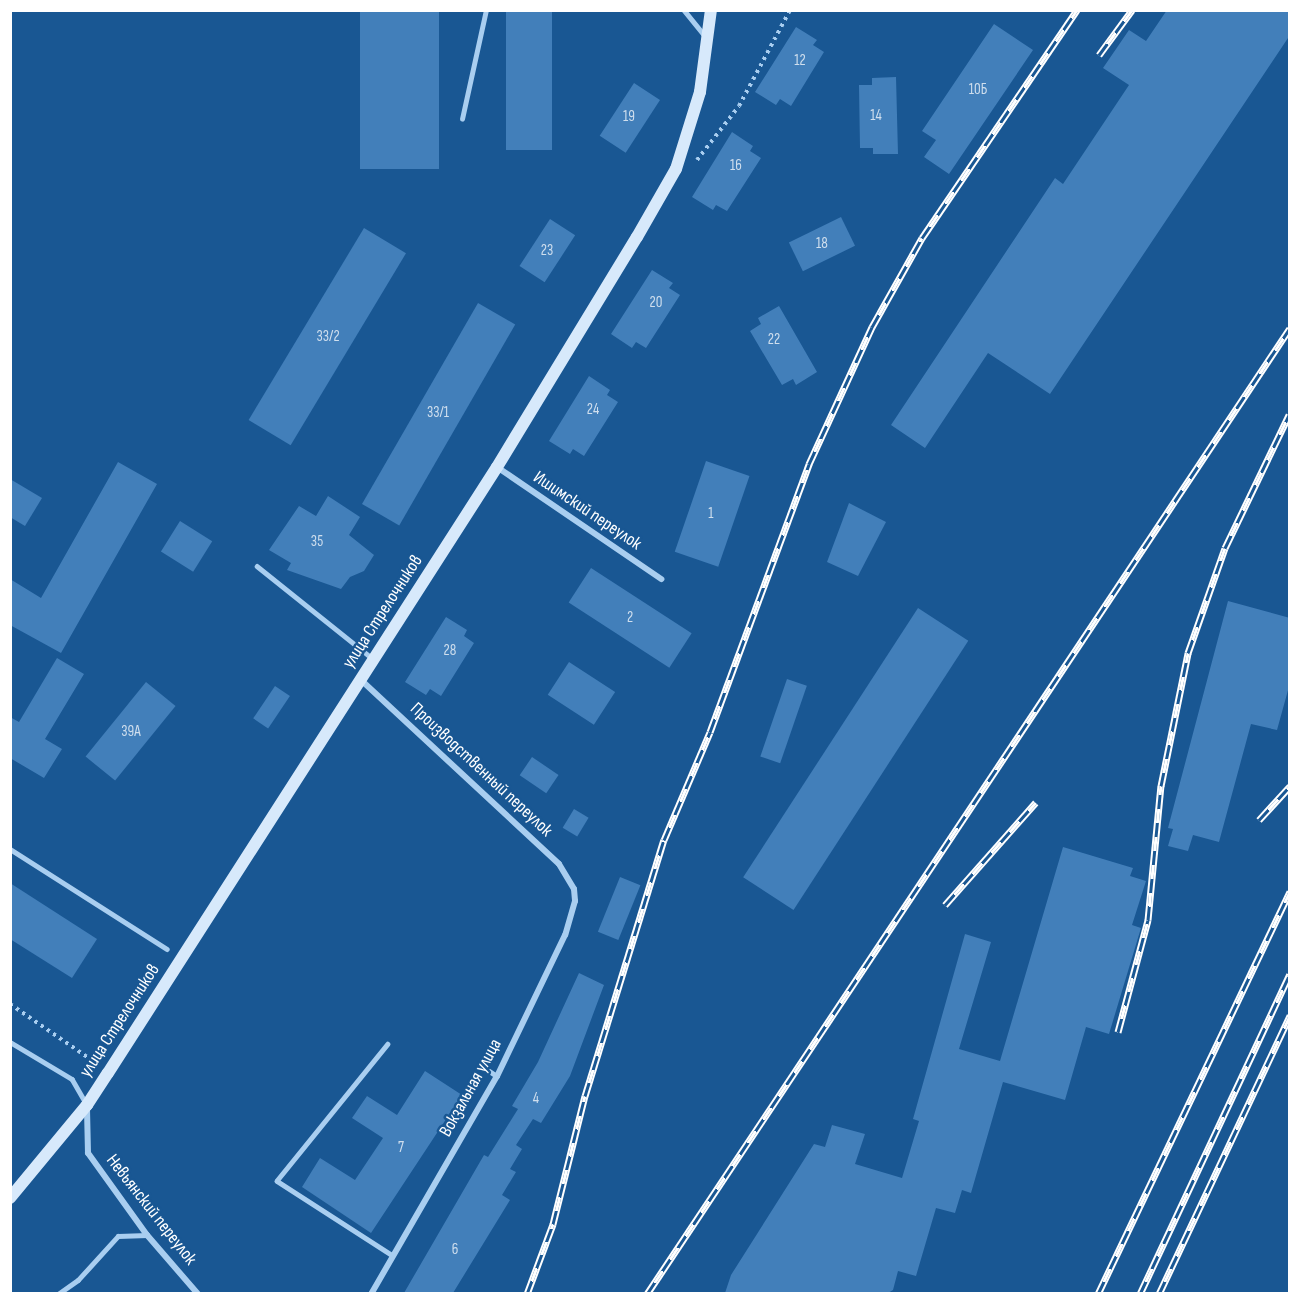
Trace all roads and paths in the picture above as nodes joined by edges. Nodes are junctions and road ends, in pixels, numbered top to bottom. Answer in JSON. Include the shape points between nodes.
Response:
{"nodes":[{"id":1,"x":486,"y":10,"type":"edge"},
{"id":2,"x":684,"y":10,"type":"edge"},
{"id":3,"x":711,"y":10,"type":"edge"},
{"id":4,"x":790,"y":10,"type":"edge"},
{"id":5,"x":707,"y":39,"type":"junction"},
{"id":6,"x":462,"y":119,"type":"dead end"},
{"id":7,"x":692,"y":166,"type":"dead end"},
{"id":8,"x":497,"y":467,"type":"junction"},
{"id":9,"x":256,"y":566,"type":"dead end"},
{"id":10,"x":661,"y":579,"type":"dead end"},
{"id":11,"x":374,"y":660,"type":"junction"},
{"id":12,"x":361,"y":680,"type":"junction"},
{"id":13,"x":10,"y":849,"type":"edge"},
{"id":14,"x":574,"y":889,"type":"joint"},
{"id":15,"x":167,"y":949,"type":"dead end"},
{"id":16,"x":10,"y":1004,"type":"edge"},
{"id":17,"x":10,"y":1042,"type":"edge"},
{"id":18,"x":388,"y":1044,"type":"dead end"},
{"id":19,"x":90,"y":1059,"type":"dead end"},
{"id":20,"x":480,"y":1065,"type":"dead end"},
{"id":21,"x":497,"y":1076,"type":"junction"},
{"id":22,"x":87,"y":1105,"type":"junction"},
{"id":23,"x":10,"y":1198,"type":"edge"},
{"id":24,"x":147,"y":1235,"type":"junction"},
{"id":25,"x":393,"y":1255,"type":"junction"},
{"id":26,"x":58,"y":1293,"type":"edge"},
{"id":27,"x":198,"y":1293,"type":"edge"},
{"id":28,"x":371,"y":1293,"type":"edge"}],
"edges":[{"from":1,"to":6,"type":"lane"},
{"from":2,"to":5,"type":"lane"},
{"from":3,"to":5,"type":"main road","name":"улица Стрелочников"},
{"from":4,"to":7,"type":"path","via":[[739,106]]},
{"from":5,"to":8,"type":"main road","name":"улица Стрелочников","via":[[700,92],[676,169]]},
{"from":8,"to":10,"type":"street","name":"Ишимский переулок"},
{"from":8,"to":11,"type":"main road","name":"улица Стрелочников"},
{"from":9,"to":11,"type":"lane"},
{"from":11,"to":12,"type":"main road","name":"улица Стрелочников"},
{"from":12,"to":14,"type":"street","name":"Производственный переулок","via":[[560,864]]},
{"from":12,"to":22,"type":"main road","name":"улица Стрелочников"},
{"from":13,"to":15,"type":"lane"},
{"from":14,"to":21,"type":"street","name":"Вокзальная улица","via":[[572,918]]},
{"from":16,"to":19,"type":"path"},
{"from":17,"to":22,"type":"lane","via":[[72,1079]]},
{"from":18,"to":25,"type":"lane","via":[[277,1181]]},
{"from":20,"to":21,"type":"lane"},
{"from":21,"to":25,"type":"street","name":"Вокзальная улица"},
{"from":22,"to":23,"type":"main road","name":"улица Стрелочников"},
{"from":22,"to":24,"type":"street","name":"Невьянский переулок","via":[[88,1153]]},
{"from":24,"to":26,"type":"lane","via":[[118,1236],[78,1280]]},
{"from":24,"to":27,"type":"street","name":"Невьянский переулок"},
{"from":25,"to":28,"type":"street","name":"Вокзальная улица"}]}
